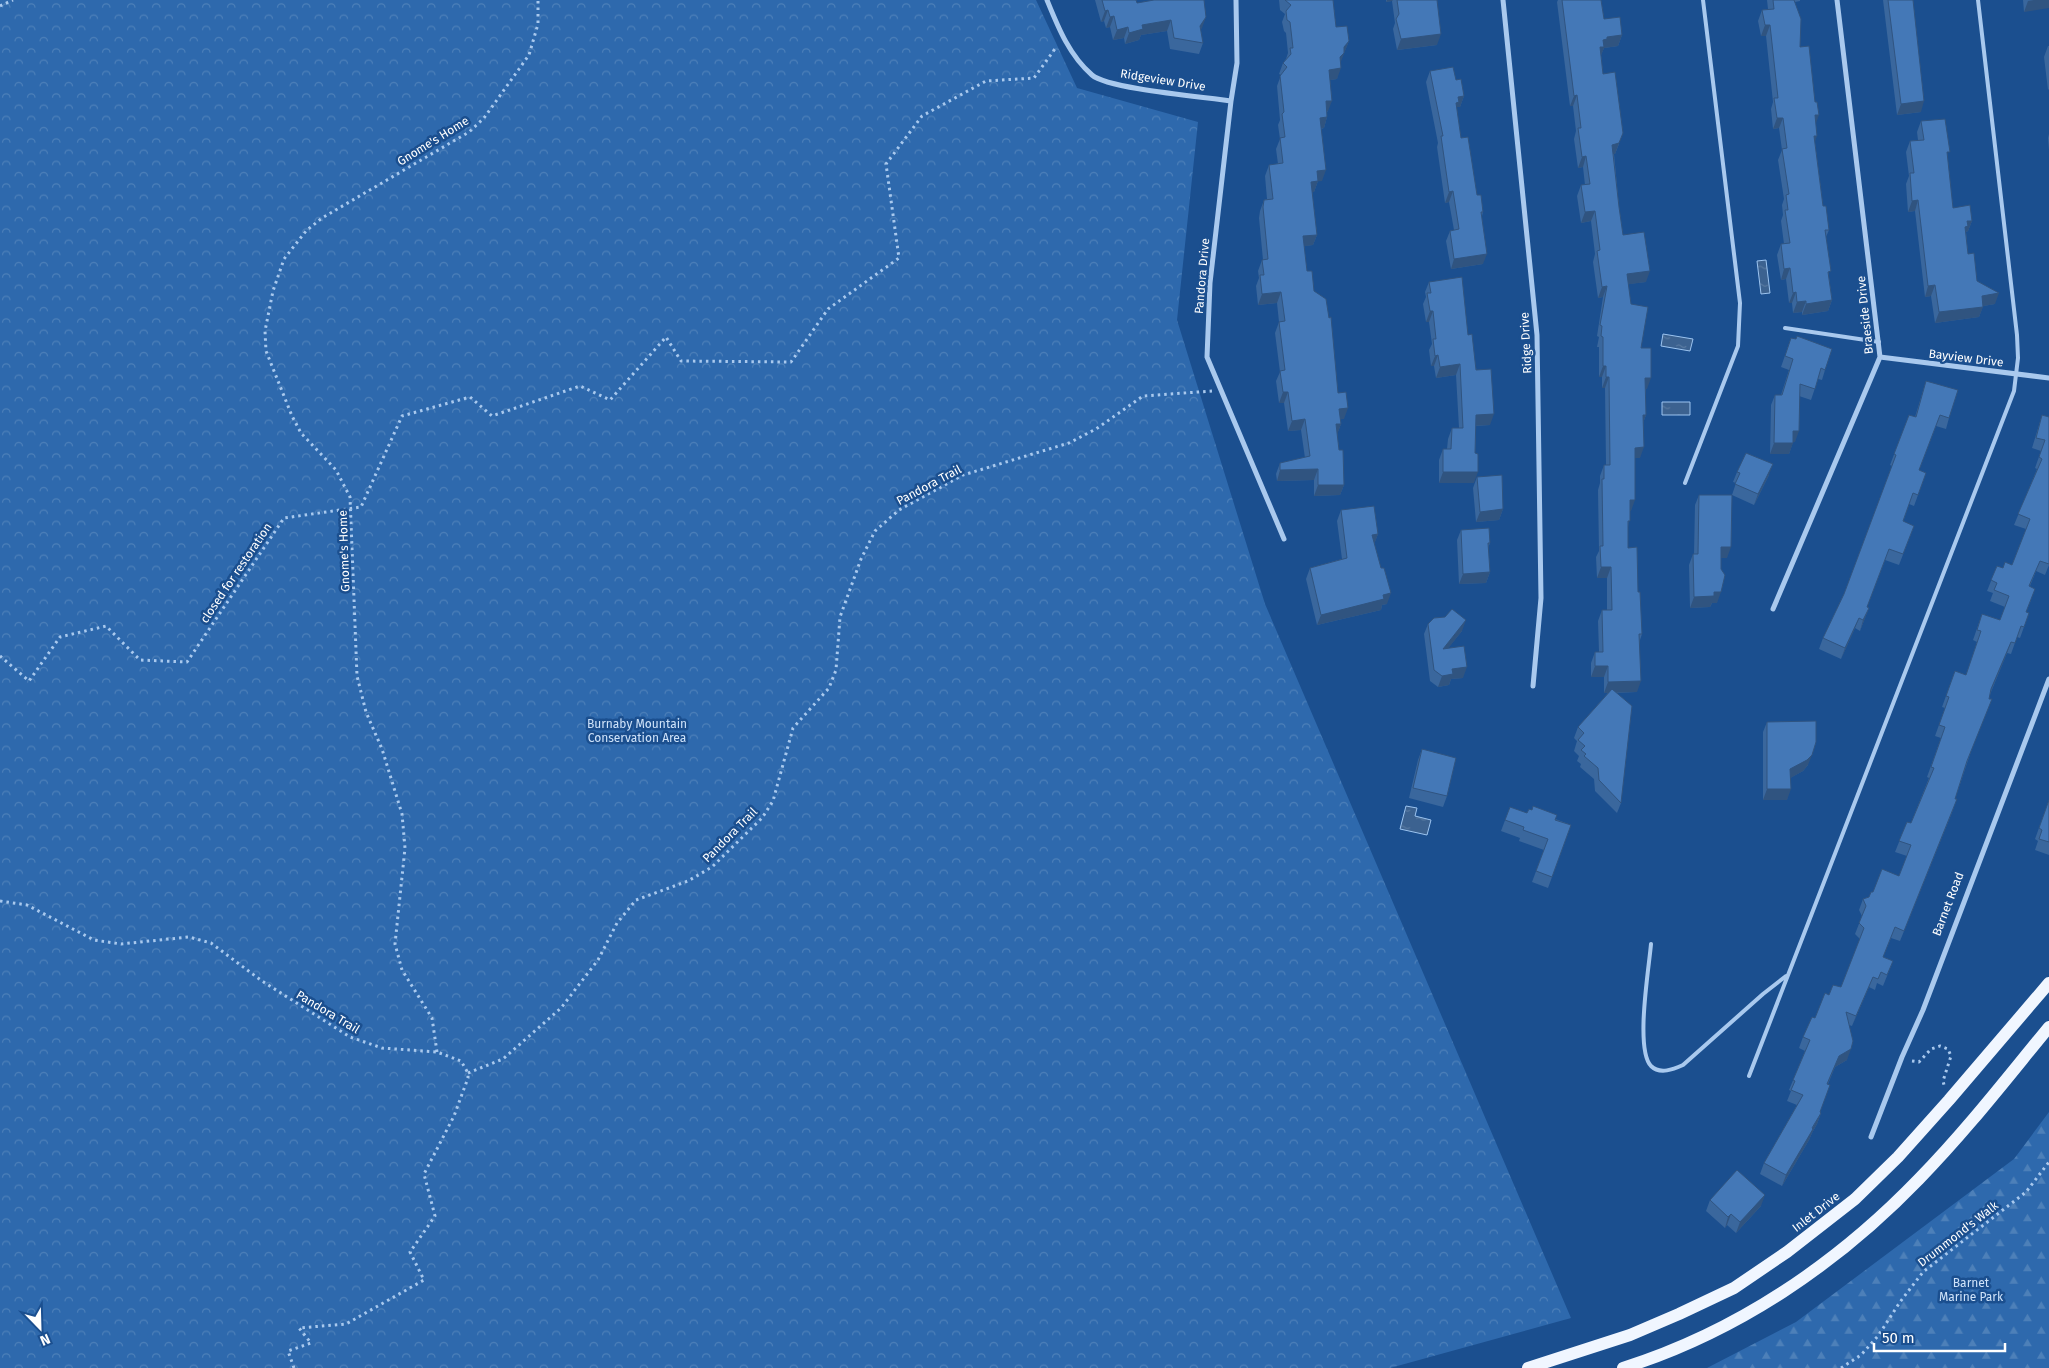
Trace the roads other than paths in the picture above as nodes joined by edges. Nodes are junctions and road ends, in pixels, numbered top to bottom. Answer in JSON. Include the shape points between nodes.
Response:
{"nodes":[{"id":1,"x":1047,"y":0,"type":"edge"},
{"id":2,"x":1236,"y":0,"type":"edge"},
{"id":3,"x":1504,"y":0,"type":"edge"},
{"id":4,"x":1703,"y":0,"type":"edge"},
{"id":5,"x":1837,"y":0,"type":"edge"},
{"id":6,"x":1978,"y":0,"type":"edge"},
{"id":7,"x":1230,"y":101,"type":"junction"},
{"id":8,"x":1785,"y":328,"type":"dead end"},
{"id":9,"x":1879,"y":342,"type":"junction"},
{"id":10,"x":1880,"y":357,"type":"junction"},
{"id":11,"x":2016,"y":374,"type":"junction"},
{"id":12,"x":2049,"y":378,"type":"edge"},
{"id":13,"x":1685,"y":483,"type":"dead end"},
{"id":14,"x":1284,"y":539,"type":"dead end"},
{"id":15,"x":1773,"y":609,"type":"dead end"},
{"id":16,"x":2049,"y":679,"type":"edge"},
{"id":17,"x":1533,"y":686,"type":"dead end"},
{"id":18,"x":1651,"y":944,"type":"dead end"},
{"id":19,"x":1786,"y":976,"type":"junction"},
{"id":20,"x":2049,"y":983,"type":"edge"},
{"id":21,"x":2049,"y":1026,"type":"edge"},
{"id":22,"x":1749,"y":1076,"type":"dead end"},
{"id":23,"x":1871,"y":1137,"type":"dead end"},
{"id":24,"x":1530,"y":1368,"type":"edge"},
{"id":25,"x":1623,"y":1368,"type":"edge"}],
"edges":[{"from":1,"to":7,"type":"street","name":"Ridgeview Drive","via":[[1063,38],[1094,76],[1124,86]]},
{"from":2,"to":7,"type":"street","name":"Pandora Drive","via":[[1237,63]]},
{"from":3,"to":17,"type":"street","name":"Ridge Drive","via":[[1536,335],[1542,598]]},
{"from":4,"to":13,"type":"lane","via":[[1740,303],[1738,346]]},
{"from":5,"to":9,"type":"street","name":"Braeside Drive"},
{"from":6,"to":11,"type":"lane","via":[[2017,335]]},
{"from":7,"to":14,"type":"street","name":"Pandora Drive","via":[[1210,283],[1207,356]]},
{"from":8,"to":9,"type":"lane"},
{"from":9,"to":10,"type":"street","name":"Braeside Drive"},
{"from":10,"to":11,"type":"street","name":"Bayview Drive"},
{"from":10,"to":15,"type":"street","name":"Braeside Drive"},
{"from":11,"to":12,"type":"street","name":"Bayview Drive"},
{"from":11,"to":19,"type":"lane","via":[[2009,406]]},
{"from":16,"to":23,"type":"street","name":"Barnet Road"},
{"from":18,"to":19,"type":"lane","via":[[1644,1041],[1651,1066],[1662,1071],[1683,1065]]},
{"from":19,"to":22,"type":"lane"},
{"from":20,"to":24,"type":"main road","name":"Inlet Drive","via":[[1950,1100],[1855,1200],[1787,1252],[1734,1288],[1630,1335]]},
{"from":21,"to":25,"type":"main road","via":[[1969,1125],[1920,1179],[1868,1228],[1804,1279],[1751,1313],[1694,1341]]}]}
